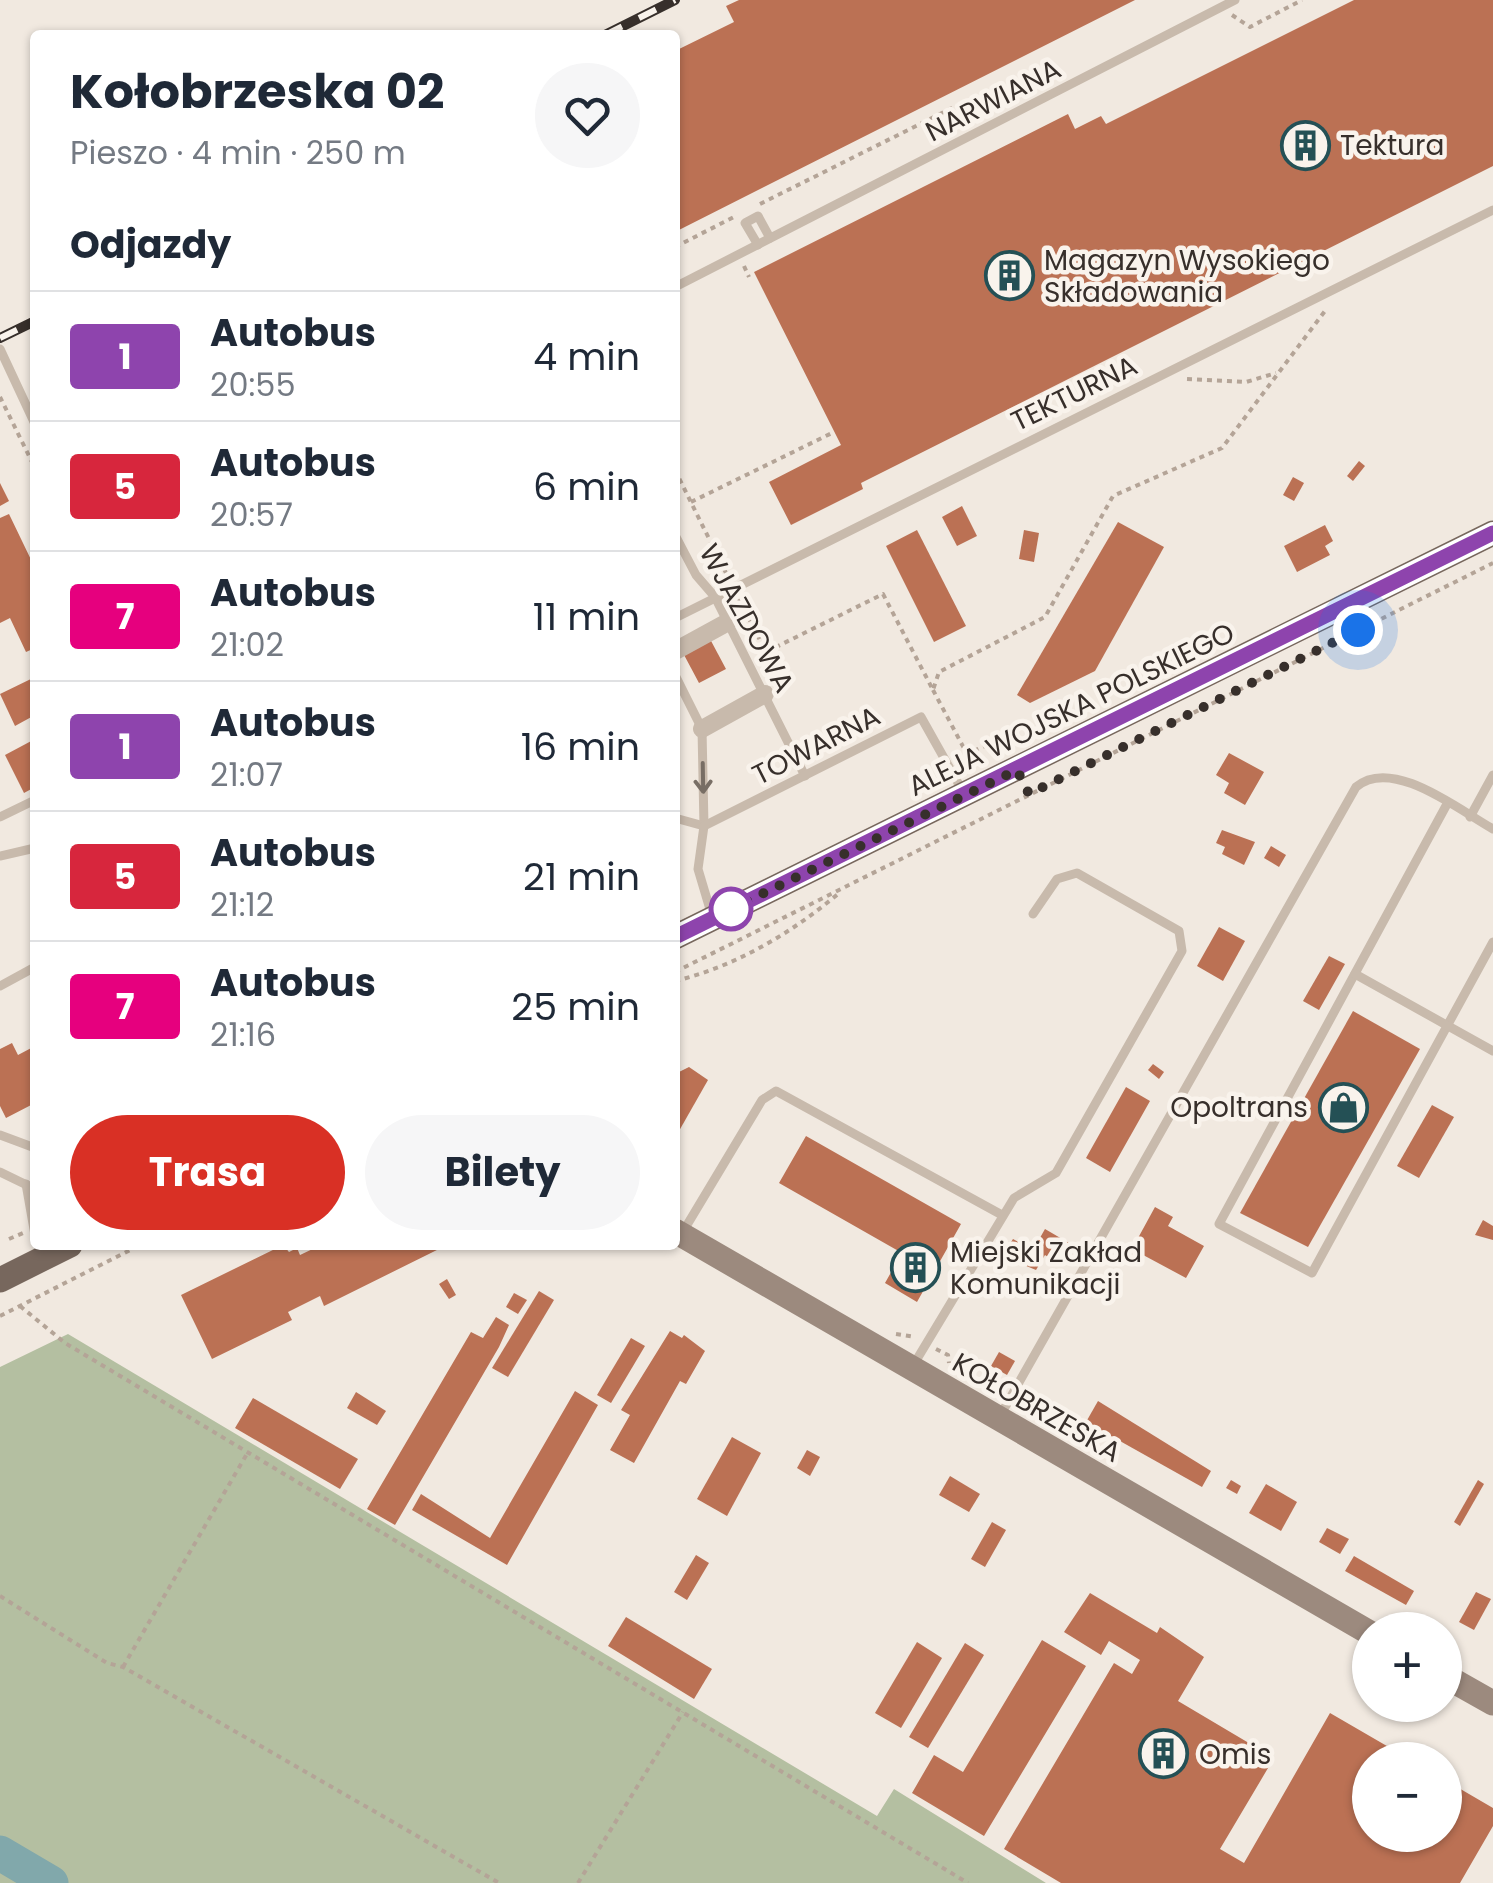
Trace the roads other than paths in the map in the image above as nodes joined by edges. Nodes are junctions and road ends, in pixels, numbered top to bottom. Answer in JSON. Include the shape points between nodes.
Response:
{"nodes":[{"id":1,"x":1235,"y":0,"type":"edge"},
{"id":2,"x":1493,"y":210,"type":"edge"},
{"id":3,"x":770,"y":238,"type":"junction"},
{"id":4,"x":758,"y":245,"type":"junction"},
{"id":5,"x":680,"y":284,"type":"edge"},
{"id":6,"x":0,"y":349,"type":"edge"},
{"id":7,"x":30,"y":413,"type":"edge"},
{"id":8,"x":1493,"y":533,"type":"edge"},
{"id":9,"x":680,"y":545,"type":"edge"},
{"id":10,"x":715,"y":597,"type":"junction"},
{"id":11,"x":680,"y":615,"type":"edge"},
{"id":12,"x":728,"y":622,"type":"junction"},
{"id":13,"x":680,"y":648,"type":"edge"},
{"id":14,"x":680,"y":684,"type":"edge"},
{"id":15,"x":765,"y":694,"type":"junction"},
{"id":16,"x":702,"y":729,"type":"junction"},
{"id":17,"x":1493,"y":775,"type":"edge"},
{"id":18,"x":805,"y":776,"type":"junction"},
{"id":19,"x":965,"y":795,"type":"junction"},
{"id":20,"x":30,"y":802,"type":"edge"},
{"id":21,"x":1447,"y":804,"type":"junction"},
{"id":22,"x":0,"y":817,"type":"edge"},
{"id":23,"x":1470,"y":817,"type":"junction"},
{"id":24,"x":680,"y":819,"type":"edge"},
{"id":25,"x":704,"y":826,"type":"junction"},
{"id":26,"x":1493,"y":829,"type":"edge"},
{"id":27,"x":30,"y":849,"type":"edge"},
{"id":28,"x":0,"y":856,"type":"edge"},
{"id":29,"x":1033,"y":914,"type":"dead end"},
{"id":30,"x":712,"y":918,"type":"junction"},
{"id":31,"x":680,"y":934,"type":"edge"},
{"id":32,"x":1493,"y":942,"type":"edge"},
{"id":33,"x":30,"y":970,"type":"edge"},
{"id":34,"x":1355,"y":974,"type":"junction"},
{"id":35,"x":0,"y":986,"type":"edge"},
{"id":36,"x":1447,"y":1026,"type":"junction"},
{"id":37,"x":1493,"y":1051,"type":"edge"},
{"id":38,"x":856,"y":1116,"type":"dead end"},
{"id":39,"x":848,"y":1128,"type":"junction"},
{"id":40,"x":0,"y":1135,"type":"edge"},
{"id":41,"x":30,"y":1146,"type":"edge"},
{"id":42,"x":0,"y":1172,"type":"edge"},
{"id":43,"x":30,"y":1187,"type":"edge"},
{"id":44,"x":1002,"y":1216,"type":"junction"},
{"id":45,"x":680,"y":1230,"type":"edge"},
{"id":46,"x":680,"y":1234,"type":"edge"},
{"id":47,"x":43,"y":1250,"type":"edge"},
{"id":48,"x":0,"y":1280,"type":"edge"},
{"id":49,"x":912,"y":1368,"type":"junction"},
{"id":50,"x":998,"y":1418,"type":"junction"},
{"id":51,"x":1352,"y":1623,"type":"edge"},
{"id":52,"x":1462,"y":1685,"type":"edge"},
{"id":53,"x":1493,"y":1702,"type":"edge"}],
"edges":[{"from":1,"to":3,"type":"lane","name":"NARWIANA"},
{"from":2,"to":10,"type":"lane","name":"TEKTURNA"},
{"from":3,"to":4,"type":"lane","name":"NARWIANA"},
{"from":3,"to":4,"type":"lane","via":[[758,216],[745,223]]},
{"from":4,"to":5,"type":"lane","name":"NARWIANA"},
{"from":6,"to":7,"type":"lane"},
{"from":8,"to":19,"type":"main road","name":"ALEJA WOJSKA POLSKIEGO"},
{"from":9,"to":10,"type":"lane","name":"WJAZDOWA"},
{"from":10,"to":11,"type":"lane","name":"TEKTURNA"},
{"from":10,"to":12,"type":"lane","name":"WJAZDOWA"},
{"from":12,"to":13,"type":"street"},
{"from":12,"to":15,"type":"lane","name":"WJAZDOWA"},
{"from":14,"to":16,"type":"lane"},
{"from":15,"to":16,"type":"street"},
{"from":15,"to":18,"type":"lane","name":"WJAZDOWA"},
{"from":16,"to":25,"type":"lane","one_way":true},
{"from":17,"to":23,"type":"lane"},
{"from":18,"to":19,"type":"lane","name":"TOWARNA","via":[[921,717]]},
{"from":18,"to":25,"type":"lane","name":"TOWARNA"},
{"from":19,"to":30,"type":"main road","name":"ALEJA WOJSKA POLSKIEGO"},
{"from":20,"to":22,"type":"lane"},
{"from":21,"to":23,"type":"lane"},
{"from":21,"to":34,"type":"lane"},
{"from":21,"to":50,"type":"lane","via":[[1384,776],[1356,787]]},
{"from":23,"to":26,"type":"lane"},
{"from":24,"to":25,"type":"lane"},
{"from":25,"to":30,"type":"lane","via":[[698,870]]},
{"from":27,"to":28,"type":"lane"},
{"from":29,"to":44,"type":"lane","via":[[1057,879],[1077,873],[1184,940],[1056,1172],[1014,1198]]},
{"from":30,"to":31,"type":"main road","name":"ALEJA WOJSKA POLSKIEGO"},
{"from":32,"to":36,"type":"lane"},
{"from":33,"to":35,"type":"lane"},
{"from":34,"to":36,"type":"lane"},
{"from":34,"to":36,"type":"lane","via":[[1220,1224],[1312,1273]]},
{"from":36,"to":37,"type":"lane"},
{"from":38,"to":39,"type":"lane"},
{"from":39,"to":44,"type":"lane"},
{"from":39,"to":45,"type":"lane","via":[[788,1094],[768,1094]]},
{"from":40,"to":41,"type":"lane"},
{"from":42,"to":43,"type":"lane"},
{"from":44,"to":49,"type":"lane"},
{"from":46,"to":49,"type":"street","name":"KOŁOBRZESKA"},
{"from":47,"to":48,"type":"main road"},
{"from":49,"to":50,"type":"street","name":"KOŁOBRZESKA"},
{"from":50,"to":51,"type":"street","name":"KOŁOBRZESKA"},
{"from":52,"to":53,"type":"street"}]}
